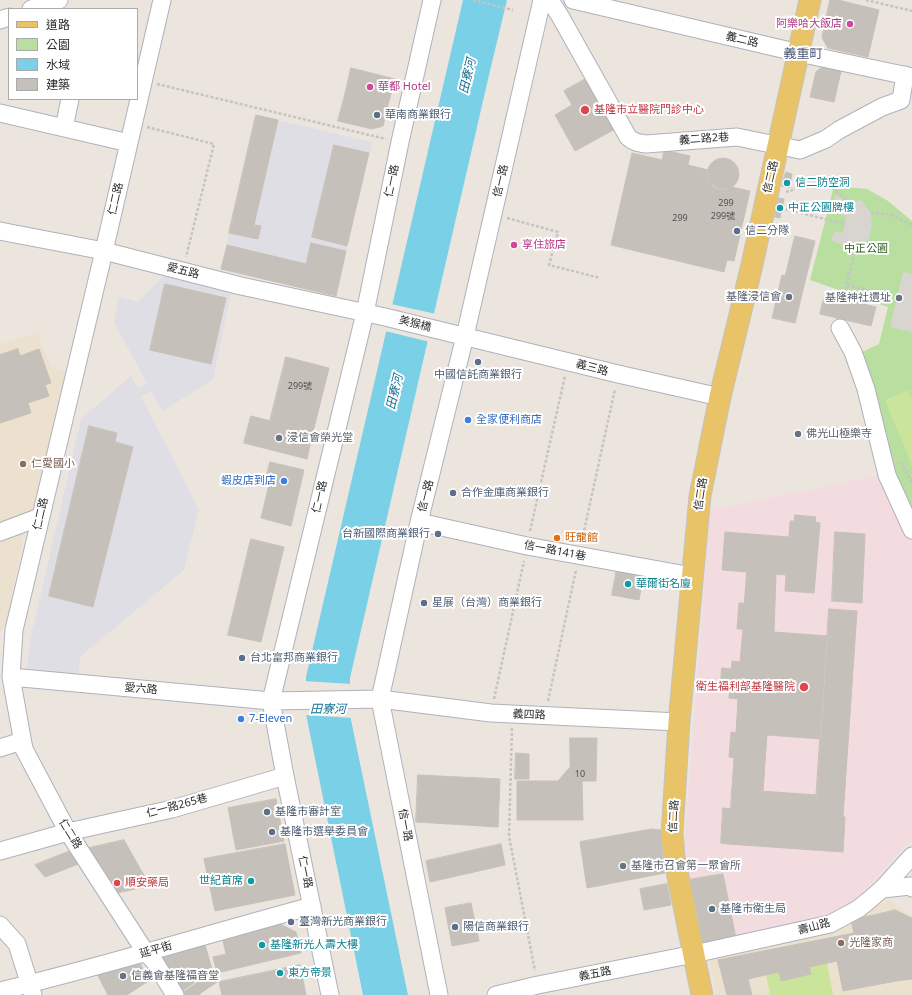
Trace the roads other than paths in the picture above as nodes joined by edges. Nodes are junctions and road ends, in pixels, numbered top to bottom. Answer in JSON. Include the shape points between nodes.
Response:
{"nodes":[{"id":1,"x":162,"y":0,"type":"edge"},
{"id":2,"x":432,"y":0,"type":"edge"},
{"id":3,"x":542,"y":0,"type":"edge"},
{"id":4,"x":550,"y":0,"type":"edge"},
{"id":5,"x":573,"y":0,"type":"edge"},
{"id":6,"x":810,"y":0,"type":"edge"},
{"id":7,"x":799,"y":53,"type":"junction"},
{"id":8,"x":909,"y":76,"type":"edge"},
{"id":9,"x":70,"y":100,"type":"edge"},
{"id":10,"x":0,"y":113,"type":"edge"},
{"id":11,"x":64,"y":128,"type":"junction"},
{"id":12,"x":129,"y":143,"type":"junction"},
{"id":13,"x":778,"y":146,"type":"junction"},
{"id":14,"x":0,"y":231,"type":"edge"},
{"id":15,"x":104,"y":251,"type":"junction"},
{"id":16,"x":364,"y":313,"type":"junction"},
{"id":17,"x":840,"y":328,"type":"dead end"},
{"id":18,"x":465,"y":336,"type":"junction"},
{"id":19,"x":720,"y":397,"type":"junction"},
{"id":20,"x":40,"y":518,"type":"junction"},
{"id":21,"x":419,"y":522,"type":"junction"},
{"id":22,"x":912,"y":530,"type":"edge"},
{"id":23,"x":0,"y":532,"type":"edge"},
{"id":24,"x":692,"y":576,"type":"junction"},
{"id":25,"x":11,"y":677,"type":"junction"},
{"id":26,"x":380,"y":699,"type":"junction"},
{"id":27,"x":271,"y":701,"type":"junction"},
{"id":28,"x":679,"y":722,"type":"junction"},
{"id":29,"x":22,"y":741,"type":"junction"},
{"id":30,"x":0,"y":748,"type":"edge"},
{"id":31,"x":285,"y":776,"type":"junction"},
{"id":32,"x":68,"y":832,"type":"junction"},
{"id":33,"x":0,"y":851,"type":"edge"},
{"id":34,"x":912,"y":856,"type":"edge"},
{"id":35,"x":912,"y":888,"type":"edge"},
{"id":36,"x":882,"y":889,"type":"junction"},
{"id":37,"x":312,"y":906,"type":"junction"},
{"id":38,"x":0,"y":925,"type":"edge"},
{"id":39,"x":146,"y":953,"type":"junction"},
{"id":40,"x":694,"y":954,"type":"junction"},
{"id":41,"x":32,"y":989,"type":"edge"},
{"id":42,"x":0,"y":991,"type":"edge"},
{"id":43,"x":175,"y":995,"type":"edge"},
{"id":44,"x":330,"y":995,"type":"edge"},
{"id":45,"x":439,"y":995,"type":"edge"},
{"id":46,"x":496,"y":995,"type":"edge"},
{"id":47,"x":702,"y":995,"type":"edge"}],
"edges":[{"from":1,"to":12,"type":"street","name":"仁二路"},
{"from":2,"to":16,"type":"street","name":"仁一路"},
{"from":3,"to":18,"type":"street","name":"信一路"},
{"from":4,"to":13,"type":"street","name":"義二路2巷","via":[[632,141],[646,144],[737,137]]},
{"from":5,"to":7,"type":"street","name":"義二路"},
{"from":6,"to":7,"type":"main road","name":"信二路"},
{"from":7,"to":8,"type":"street","name":"義二路"},
{"from":7,"to":13,"type":"main road","name":"信二路"},
{"from":8,"to":13,"type":"street","name":"義二路2巷","via":[[901,100],[882,107],[826,139],[800,150]]},
{"from":9,"to":11,"type":"street"},
{"from":10,"to":11,"type":"street"},
{"from":11,"to":12,"type":"street"},
{"from":12,"to":15,"type":"street","name":"仁二路"},
{"from":13,"to":19,"type":"main road","name":"信二路"},
{"from":14,"to":15,"type":"street","name":"愛五路"},
{"from":15,"to":16,"type":"street","name":"愛五路","via":[[241,286]]},
{"from":15,"to":20,"type":"street","name":"仁二路"},
{"from":16,"to":18,"type":"street","name":"美猴橋"},
{"from":16,"to":27,"type":"street","name":"仁一路"},
{"from":17,"to":22,"type":"street","via":[[853,352],[866,389],[887,475]]},
{"from":18,"to":19,"type":"street","name":"義三路"},
{"from":18,"to":21,"type":"street","name":"信一路"},
{"from":19,"to":24,"type":"main road","name":"信二路","via":[[700,496]]},
{"from":20,"to":23,"type":"street"},
{"from":20,"to":25,"type":"street","name":"仁二路","via":[[14,630]]},
{"from":21,"to":24,"type":"street","name":"信一路141巷","via":[[542,549]]},
{"from":21,"to":26,"type":"street","name":"信一路"},
{"from":24,"to":28,"type":"main road","name":"信二路"},
{"from":25,"to":27,"type":"street","name":"愛六路"},
{"from":25,"to":29,"type":"street","name":"仁二路"},
{"from":26,"to":27,"type":"street","name":"愛六路"},
{"from":26,"to":28,"type":"street","name":"義四路","via":[[491,714]]},
{"from":26,"to":45,"type":"street","name":"信一路"},
{"from":27,"to":31,"type":"street","name":"仁一路"},
{"from":28,"to":40,"type":"main road","name":"信二路","via":[[672,834],[674,857]]},
{"from":29,"to":30,"type":"street"},
{"from":29,"to":32,"type":"street","name":"仁二路"},
{"from":31,"to":32,"type":"street","name":"仁一路265巷","via":[[172,809]]},
{"from":31,"to":37,"type":"street","name":"仁一路"},
{"from":32,"to":33,"type":"street","name":"仁一路265巷"},
{"from":32,"to":39,"type":"street","name":"仁二路"},
{"from":34,"to":36,"type":"street","name":"壽山路"},
{"from":35,"to":36,"type":"street","via":[[911,886]]},
{"from":36,"to":40,"type":"street","name":"壽山路","via":[[858,909],[830,924]]},
{"from":37,"to":39,"type":"street","name":"延平街"},
{"from":37,"to":44,"type":"street","name":"仁一路"},
{"from":38,"to":41,"type":"street","via":[[17,944]]},
{"from":39,"to":41,"type":"street","name":"延平街"},
{"from":39,"to":43,"type":"street","name":"仁二路","via":[[154,961]]},
{"from":40,"to":46,"type":"street","name":"義五路"},
{"from":40,"to":47,"type":"main road","name":"信二路"},
{"from":41,"to":42,"type":"street","name":"延平街"}]}
